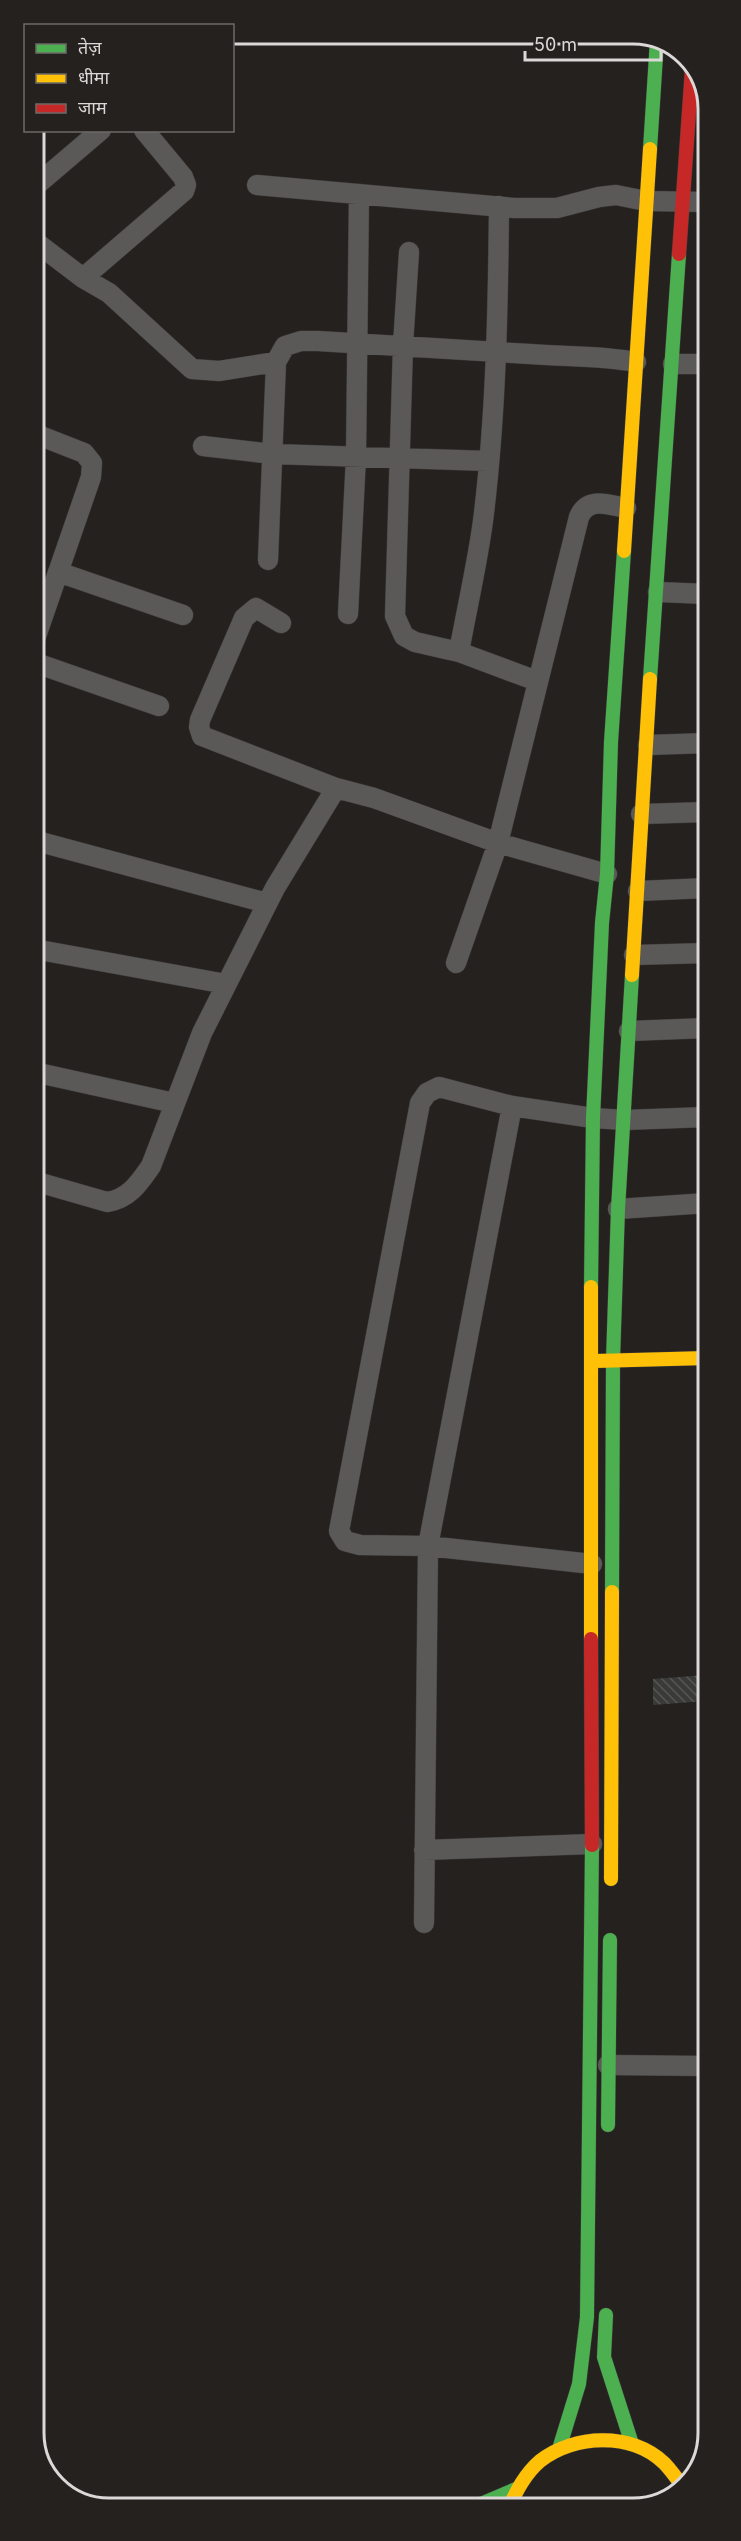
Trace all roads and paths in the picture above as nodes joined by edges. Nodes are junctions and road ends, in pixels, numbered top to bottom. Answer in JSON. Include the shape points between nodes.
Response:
{"nodes":[{"id":1,"x":656,"y":48,"type":"edge"},
{"id":2,"x":691,"y":80,"type":"edge"},
{"id":3,"x":99,"y":132,"type":"edge"},
{"id":4,"x":146,"y":132,"type":"edge"},
{"id":5,"x":43,"y":179,"type":"edge"},
{"id":6,"x":257,"y":185,"type":"dead end"},
{"id":7,"x":359,"y":194,"type":"junction"},
{"id":8,"x":646,"y":201,"type":"junction"},
{"id":9,"x":698,"y":203,"type":"edge"},
{"id":10,"x":683,"y":204,"type":"junction"},
{"id":11,"x":499,"y":206,"type":"junction"},
{"id":12,"x":43,"y":248,"type":"edge"},
{"id":13,"x":409,"y":252,"type":"dead end"},
{"id":14,"x":82,"y":278,"type":"junction"},
{"id":15,"x":356,"y":343,"type":"junction"},
{"id":16,"x":403,"y":345,"type":"junction"},
{"id":17,"x":497,"y":351,"type":"junction"},
{"id":18,"x":276,"y":362,"type":"junction"},
{"id":19,"x":636,"y":362,"type":"junction"},
{"id":20,"x":673,"y":364,"type":"junction"},
{"id":21,"x":698,"y":364,"type":"edge"},
{"id":22,"x":43,"y":437,"type":"edge"},
{"id":23,"x":203,"y":446,"type":"dead end"},
{"id":24,"x":273,"y":454,"type":"junction"},
{"id":25,"x":356,"y":457,"type":"junction"},
{"id":26,"x":400,"y":459,"type":"junction"},
{"id":27,"x":489,"y":462,"type":"junction"},
{"id":28,"x":626,"y":508,"type":"junction"},
{"id":29,"x":268,"y":560,"type":"dead end"},
{"id":30,"x":58,"y":572,"type":"junction"},
{"id":31,"x":658,"y":592,"type":"junction"},
{"id":32,"x":698,"y":594,"type":"edge"},
{"id":33,"x":43,"y":596,"type":"edge"},
{"id":34,"x":348,"y":614,"type":"dead end"},
{"id":35,"x":183,"y":615,"type":"dead end"},
{"id":36,"x":281,"y":623,"type":"dead end"},
{"id":37,"x":459,"y":652,"type":"junction"},
{"id":38,"x":43,"y":665,"type":"edge"},
{"id":39,"x":537,"y":681,"type":"junction"},
{"id":40,"x":159,"y":706,"type":"dead end"},
{"id":41,"x":698,"y":743,"type":"edge"},
{"id":42,"x":648,"y":745,"type":"junction"},
{"id":43,"x":342,"y":790,"type":"junction"},
{"id":44,"x":698,"y":812,"type":"edge"},
{"id":45,"x":641,"y":814,"type":"junction"},
{"id":46,"x":43,"y":843,"type":"edge"},
{"id":47,"x":498,"y":843,"type":"junction"},
{"id":48,"x":607,"y":874,"type":"junction"},
{"id":49,"x":698,"y":888,"type":"edge"},
{"id":50,"x":638,"y":891,"type":"junction"},
{"id":51,"x":267,"y":903,"type":"junction"},
{"id":52,"x":43,"y":951,"type":"edge"},
{"id":53,"x":698,"y":953,"type":"edge"},
{"id":54,"x":634,"y":955,"type":"junction"},
{"id":55,"x":456,"y":963,"type":"dead end"},
{"id":56,"x":226,"y":984,"type":"junction"},
{"id":57,"x":698,"y":1028,"type":"edge"},
{"id":58,"x":629,"y":1031,"type":"junction"},
{"id":59,"x":43,"y":1074,"type":"edge"},
{"id":60,"x":174,"y":1103,"type":"junction"},
{"id":61,"x":512,"y":1106,"type":"junction"},
{"id":62,"x":698,"y":1117,"type":"edge"},
{"id":63,"x":593,"y":1118,"type":"junction"},
{"id":64,"x":624,"y":1120,"type":"junction"},
{"id":65,"x":43,"y":1184,"type":"edge"},
{"id":66,"x":698,"y":1204,"type":"edge"},
{"id":67,"x":618,"y":1209,"type":"junction"},
{"id":68,"x":698,"y":1358,"type":"edge"},
{"id":69,"x":613,"y":1360,"type":"junction"},
{"id":70,"x":590,"y":1362,"type":"junction"},
{"id":71,"x":428,"y":1546,"type":"junction"},
{"id":72,"x":592,"y":1564,"type":"junction"},
{"id":73,"x":591,"y":1844,"type":"junction"},
{"id":74,"x":424,"y":1850,"type":"junction"},
{"id":75,"x":610,"y":1898,"type":"dead end"},
{"id":76,"x":610,"y":1922,"type":"dead end"},
{"id":77,"x":424,"y":1923,"type":"dead end"},
{"id":78,"x":608,"y":2065,"type":"junction"},
{"id":79,"x":698,"y":2066,"type":"edge"},
{"id":80,"x":608,"y":2137,"type":"dead end"},
{"id":81,"x":606,"y":2305,"type":"dead end"},
{"id":82,"x":632,"y":2444,"type":"junction"},
{"id":83,"x":559,"y":2449,"type":"junction"},
{"id":84,"x":677,"y":2479,"type":"edge"},
{"id":85,"x":516,"y":2489,"type":"junction"},
{"id":86,"x":496,"y":2498,"type":"edge"},
{"id":87,"x":513,"y":2498,"type":"edge"}],
"edges":[{"from":1,"to":8,"type":"main road"},
{"from":2,"to":10,"type":"main road"},
{"from":3,"to":5,"type":"street"},
{"from":4,"to":14,"type":"street","via":[[183,177],[184,191]]},
{"from":6,"to":7,"type":"street"},
{"from":7,"to":11,"type":"street"},
{"from":7,"to":15,"type":"street"},
{"from":8,"to":10,"type":"street"},
{"from":8,"to":11,"type":"street","via":[[616,195],[557,208]]},
{"from":8,"to":19,"type":"main road"},
{"from":9,"to":10,"type":"street"},
{"from":10,"to":20,"type":"main road"},
{"from":11,"to":17,"type":"street"},
{"from":12,"to":14,"type":"street"},
{"from":13,"to":16,"type":"street"},
{"from":14,"to":18,"type":"street","via":[[109,293],[192,369],[219,371]]},
{"from":15,"to":16,"type":"street"},
{"from":15,"to":18,"type":"street","via":[[292,342],[280,351]]},
{"from":15,"to":25,"type":"street"},
{"from":16,"to":17,"type":"street"},
{"from":16,"to":26,"type":"street"},
{"from":17,"to":19,"type":"street","via":[[600,355]]},
{"from":17,"to":27,"type":"street"},
{"from":18,"to":24,"type":"street"},
{"from":19,"to":28,"type":"main road"},
{"from":20,"to":21,"type":"street"},
{"from":20,"to":31,"type":"main road"},
{"from":22,"to":30,"type":"street","via":[[84,453],[92,463],[91,477]]},
{"from":23,"to":24,"type":"street"},
{"from":24,"to":25,"type":"street"},
{"from":24,"to":29,"type":"street"},
{"from":25,"to":26,"type":"street"},
{"from":25,"to":34,"type":"street"},
{"from":26,"to":27,"type":"street"},
{"from":26,"to":37,"type":"street","via":[[395,616],[398,628],[415,642]]},
{"from":27,"to":37,"type":"street","via":[[483,523]]},
{"from":28,"to":39,"type":"street","via":[[598,502],[582,511]]},
{"from":28,"to":48,"type":"main road"},
{"from":30,"to":33,"type":"street"},
{"from":30,"to":35,"type":"street"},
{"from":31,"to":32,"type":"street"},
{"from":31,"to":42,"type":"main road"},
{"from":36,"to":43,"type":"street","via":[[256,609],[248,612],[200,720],[200,732],[210,741]]},
{"from":37,"to":39,"type":"street"},
{"from":38,"to":40,"type":"street"},
{"from":39,"to":47,"type":"street"},
{"from":41,"to":42,"type":"street"},
{"from":42,"to":45,"type":"main road"},
{"from":43,"to":47,"type":"street"},
{"from":43,"to":51,"type":"street"},
{"from":44,"to":45,"type":"street"},
{"from":45,"to":50,"type":"main road"},
{"from":46,"to":51,"type":"street"},
{"from":47,"to":48,"type":"street"},
{"from":47,"to":55,"type":"street"},
{"from":48,"to":63,"type":"main road"},
{"from":49,"to":50,"type":"street"},
{"from":50,"to":54,"type":"main road"},
{"from":51,"to":56,"type":"street"},
{"from":52,"to":56,"type":"street"},
{"from":53,"to":54,"type":"street"},
{"from":54,"to":58,"type":"main road"},
{"from":56,"to":60,"type":"street"},
{"from":57,"to":58,"type":"street"},
{"from":58,"to":64,"type":"main road"},
{"from":59,"to":60,"type":"street"},
{"from":60,"to":65,"type":"street","via":[[151,1166],[138,1185],[118,1200],[107,1202]]},
{"from":61,"to":63,"type":"street"},
{"from":61,"to":71,"type":"street"},
{"from":61,"to":71,"type":"street","via":[[439,1087],[427,1093],[420,1103],[338,1525],[341,1537],[350,1543]]},
{"from":62,"to":64,"type":"street"},
{"from":63,"to":64,"type":"street"},
{"from":63,"to":70,"type":"main road"},
{"from":64,"to":67,"type":"main road"},
{"from":66,"to":67,"type":"street"},
{"from":67,"to":69,"type":"main road"},
{"from":68,"to":69,"type":"main road"},
{"from":69,"to":70,"type":"main road"},
{"from":69,"to":75,"type":"main road"},
{"from":70,"to":72,"type":"main road"},
{"from":71,"to":72,"type":"street"},
{"from":71,"to":74,"type":"street"},
{"from":72,"to":73,"type":"main road"},
{"from":73,"to":74,"type":"street"},
{"from":73,"to":83,"type":"main road","via":[[587,2317],[582,2380]]},
{"from":74,"to":77,"type":"street"},
{"from":76,"to":78,"type":"main road"},
{"from":78,"to":79,"type":"street"},
{"from":78,"to":80,"type":"main road"},
{"from":81,"to":82,"type":"main road","via":[[604,2357]]},
{"from":82,"to":83,"type":"main road","via":[[588,2440]]},
{"from":82,"to":84,"type":"main road","via":[[659,2458]]},
{"from":83,"to":85,"type":"main road","via":[[534,2466]]},
{"from":85,"to":86,"type":"main road"},
{"from":85,"to":87,"type":"main road"}]}
